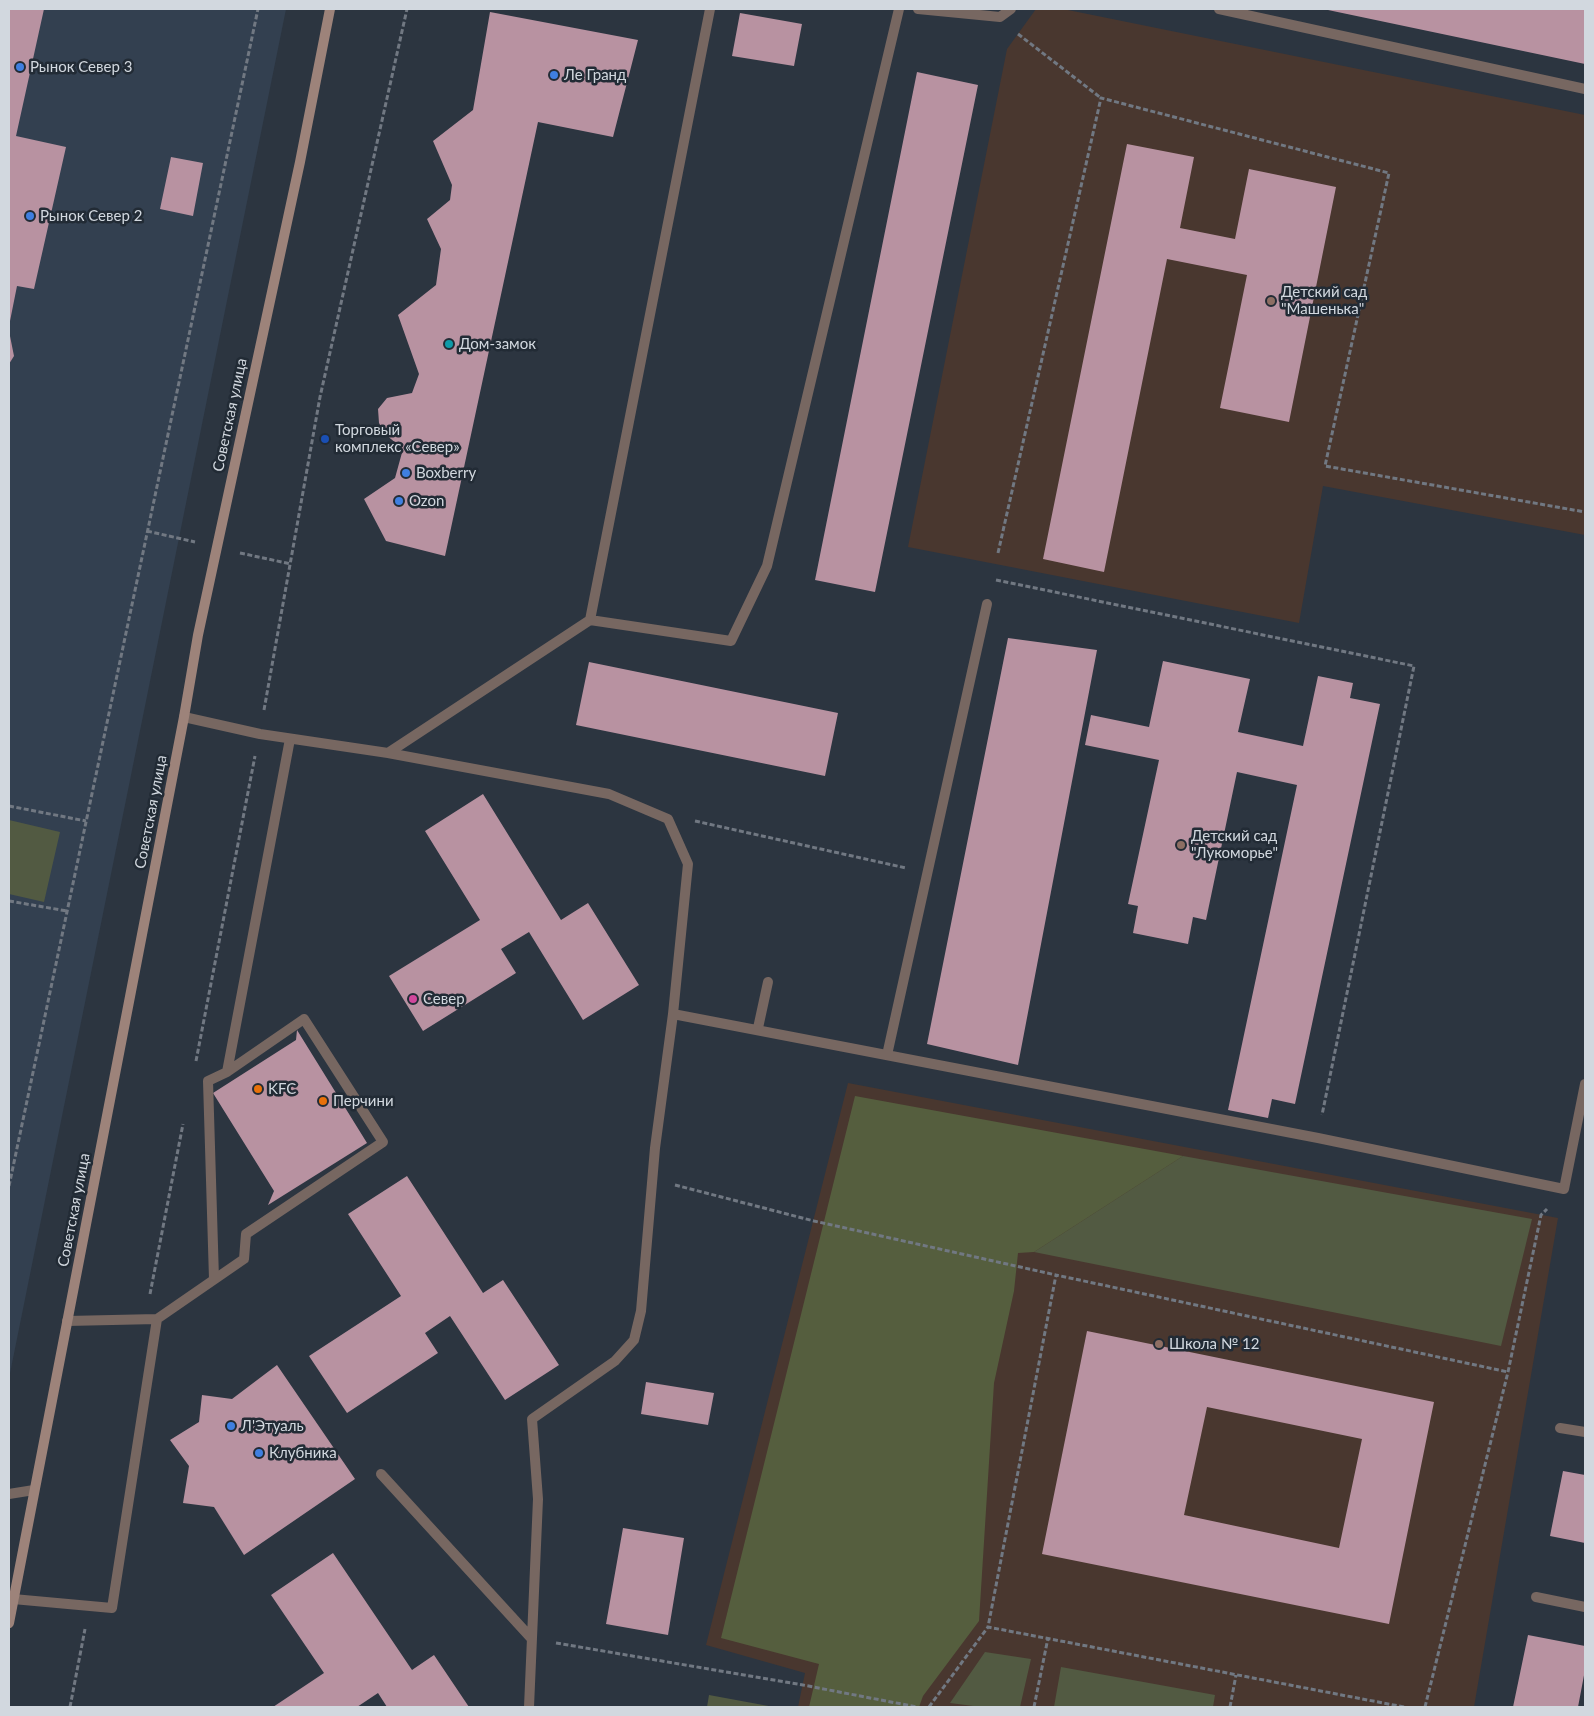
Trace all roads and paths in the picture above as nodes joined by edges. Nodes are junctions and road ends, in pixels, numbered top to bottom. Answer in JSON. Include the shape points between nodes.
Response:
{"nodes":[{"id":1,"x":258,"y":9,"type":"edge"},
{"id":2,"x":330,"y":9,"type":"edge"},
{"id":3,"x":407,"y":9,"type":"edge"},
{"id":4,"x":710,"y":9,"type":"edge"},
{"id":5,"x":899,"y":9,"type":"edge"},
{"id":6,"x":918,"y":9,"type":"edge"},
{"id":7,"x":1011,"y":9,"type":"edge"},
{"id":8,"x":1220,"y":9,"type":"edge"},
{"id":9,"x":1000,"y":17,"type":"junction"},
{"id":10,"x":1585,"y":89,"type":"edge"},
{"id":11,"x":1101,"y":98,"type":"junction"},
{"id":12,"x":1585,"y":512,"type":"edge"},
{"id":13,"x":998,"y":553,"type":"dead end"},
{"id":14,"x":987,"y":604,"type":"joint"},
{"id":15,"x":590,"y":620,"type":"junction"},
{"id":16,"x":184,"y":717,"type":"junction"},
{"id":17,"x":260,"y":734,"type":"junction"},
{"id":18,"x":290,"y":739,"type":"junction"},
{"id":19,"x":388,"y":753,"type":"junction"},
{"id":20,"x":9,"y":806,"type":"edge"},
{"id":21,"x":668,"y":819,"type":"junction"},
{"id":22,"x":86,"y":820,"type":"junction"},
{"id":23,"x":926,"y":872,"type":"junction"},
{"id":24,"x":9,"y":901,"type":"edge"},
{"id":25,"x":67,"y":912,"type":"junction"},
{"id":26,"x":768,"y":982,"type":"dead end"},
{"id":27,"x":673,"y":1014,"type":"junction"},
{"id":28,"x":758,"y":1028,"type":"junction"},
{"id":29,"x":887,"y":1055,"type":"junction"},
{"id":30,"x":194,"y":1068,"type":"dead end"},
{"id":31,"x":227,"y":1072,"type":"junction"},
{"id":32,"x":1585,"y":1084,"type":"edge"},
{"id":33,"x":185,"y":1117,"type":"dead end"},
{"id":34,"x":1318,"y":1138,"type":"junction"},
{"id":35,"x":652,"y":1179,"type":"junction"},
{"id":36,"x":9,"y":1186,"type":"edge"},
{"id":37,"x":1564,"y":1190,"type":"junction"},
{"id":38,"x":1056,"y":1275,"type":"junction"},
{"id":39,"x":214,"y":1279,"type":"junction"},
{"id":40,"x":146,"y":1319,"type":"junction"},
{"id":41,"x":158,"y":1319,"type":"junction"},
{"id":42,"x":67,"y":1321,"type":"junction"},
{"id":43,"x":1508,"y":1372,"type":"junction"},
{"id":44,"x":1560,"y":1428,"type":"dead end"},
{"id":45,"x":1585,"y":1432,"type":"edge"},
{"id":46,"x":381,"y":1474,"type":"dead end"},
{"id":47,"x":34,"y":1490,"type":"junction"},
{"id":48,"x":9,"y":1494,"type":"edge"},
{"id":49,"x":1536,"y":1597,"type":"dead end"},
{"id":50,"x":13,"y":1599,"type":"junction"},
{"id":51,"x":90,"y":1606,"type":"junction"},
{"id":52,"x":1585,"y":1607,"type":"edge"},
{"id":53,"x":9,"y":1623,"type":"edge"},
{"id":54,"x":988,"y":1627,"type":"junction"},
{"id":55,"x":1048,"y":1638,"type":"junction"},
{"id":56,"x":532,"y":1639,"type":"junction"},
{"id":57,"x":1236,"y":1675,"type":"junction"},
{"id":58,"x":70,"y":1707,"type":"edge"},
{"id":59,"x":529,"y":1707,"type":"edge"},
{"id":60,"x":917,"y":1707,"type":"edge"},
{"id":61,"x":929,"y":1707,"type":"edge"},
{"id":62,"x":1034,"y":1707,"type":"edge"},
{"id":63,"x":1230,"y":1707,"type":"edge"},
{"id":64,"x":1404,"y":1707,"type":"edge"},
{"id":65,"x":1425,"y":1707,"type":"edge"}],
"edges":[{"from":1,"to":22,"type":"path"},
{"from":2,"to":16,"type":"main road","name":"Советская улица","via":[[198,635]]},
{"from":3,"to":17,"type":"path","via":[[320,397]]},
{"from":4,"to":15,"type":"lane"},
{"from":5,"to":15,"type":"lane","via":[[768,566],[731,641]]},
{"from":6,"to":9,"type":"lane"},
{"from":7,"to":9,"type":"lane"},
{"from":8,"to":10,"type":"lane"},
{"from":9,"to":11,"type":"path"},
{"from":11,"to":12,"type":"path","via":[[1389,173],[1325,466]]},
{"from":11,"to":13,"type":"path"},
{"from":14,"to":23,"type":"lane"},
{"from":14,"to":34,"type":"path","via":[[994,579],[1414,666]]},
{"from":15,"to":19,"type":"lane"},
{"from":16,"to":17,"type":"lane"},
{"from":16,"to":42,"type":"main road","name":"Советская улица"},
{"from":17,"to":18,"type":"lane"},
{"from":17,"to":30,"type":"path"},
{"from":18,"to":19,"type":"lane"},
{"from":18,"to":31,"type":"lane"},
{"from":19,"to":21,"type":"lane","via":[[609,794]]},
{"from":20,"to":22,"type":"path"},
{"from":21,"to":23,"type":"path","via":[[680,818]]},
{"from":21,"to":27,"type":"lane","via":[[688,864]]},
{"from":22,"to":25,"type":"path"},
{"from":23,"to":29,"type":"lane"},
{"from":24,"to":25,"type":"path"},
{"from":25,"to":36,"type":"path"},
{"from":26,"to":28,"type":"lane"},
{"from":27,"to":28,"type":"lane"},
{"from":27,"to":35,"type":"lane"},
{"from":28,"to":29,"type":"lane"},
{"from":29,"to":34,"type":"lane"},
{"from":31,"to":39,"type":"lane","via":[[208,1081]]},
{"from":31,"to":39,"type":"lane","via":[[304,1020],[383,1142],[246,1234],[244,1258]]},
{"from":32,"to":37,"type":"lane"},
{"from":33,"to":40,"type":"path"},
{"from":34,"to":37,"type":"lane"},
{"from":35,"to":38,"type":"path","via":[[814,1221]]},
{"from":35,"to":56,"type":"lane","via":[[641,1311],[634,1340],[615,1361],[532,1420],[538,1499]]},
{"from":37,"to":43,"type":"path","via":[[1541,1215]]},
{"from":38,"to":43,"type":"path"},
{"from":38,"to":54,"type":"path"},
{"from":39,"to":41,"type":"lane"},
{"from":40,"to":41,"type":"lane"},
{"from":40,"to":42,"type":"lane"},
{"from":41,"to":51,"type":"lane","via":[[112,1608]]},
{"from":42,"to":47,"type":"main road","name":"Советская улица"},
{"from":43,"to":65,"type":"path"},
{"from":44,"to":45,"type":"lane"},
{"from":46,"to":56,"type":"lane"},
{"from":47,"to":48,"type":"lane"},
{"from":47,"to":50,"type":"main road","name":"Советская улица"},
{"from":49,"to":52,"type":"lane"},
{"from":50,"to":51,"type":"lane"},
{"from":50,"to":53,"type":"main road","name":"Советская улица"},
{"from":51,"to":58,"type":"path"},
{"from":54,"to":55,"type":"path"},
{"from":54,"to":61,"type":"path"},
{"from":55,"to":57,"type":"path"},
{"from":55,"to":62,"type":"path"},
{"from":56,"to":59,"type":"lane"},
{"from":56,"to":60,"type":"path"},
{"from":57,"to":63,"type":"path"},
{"from":57,"to":64,"type":"path"}]}
